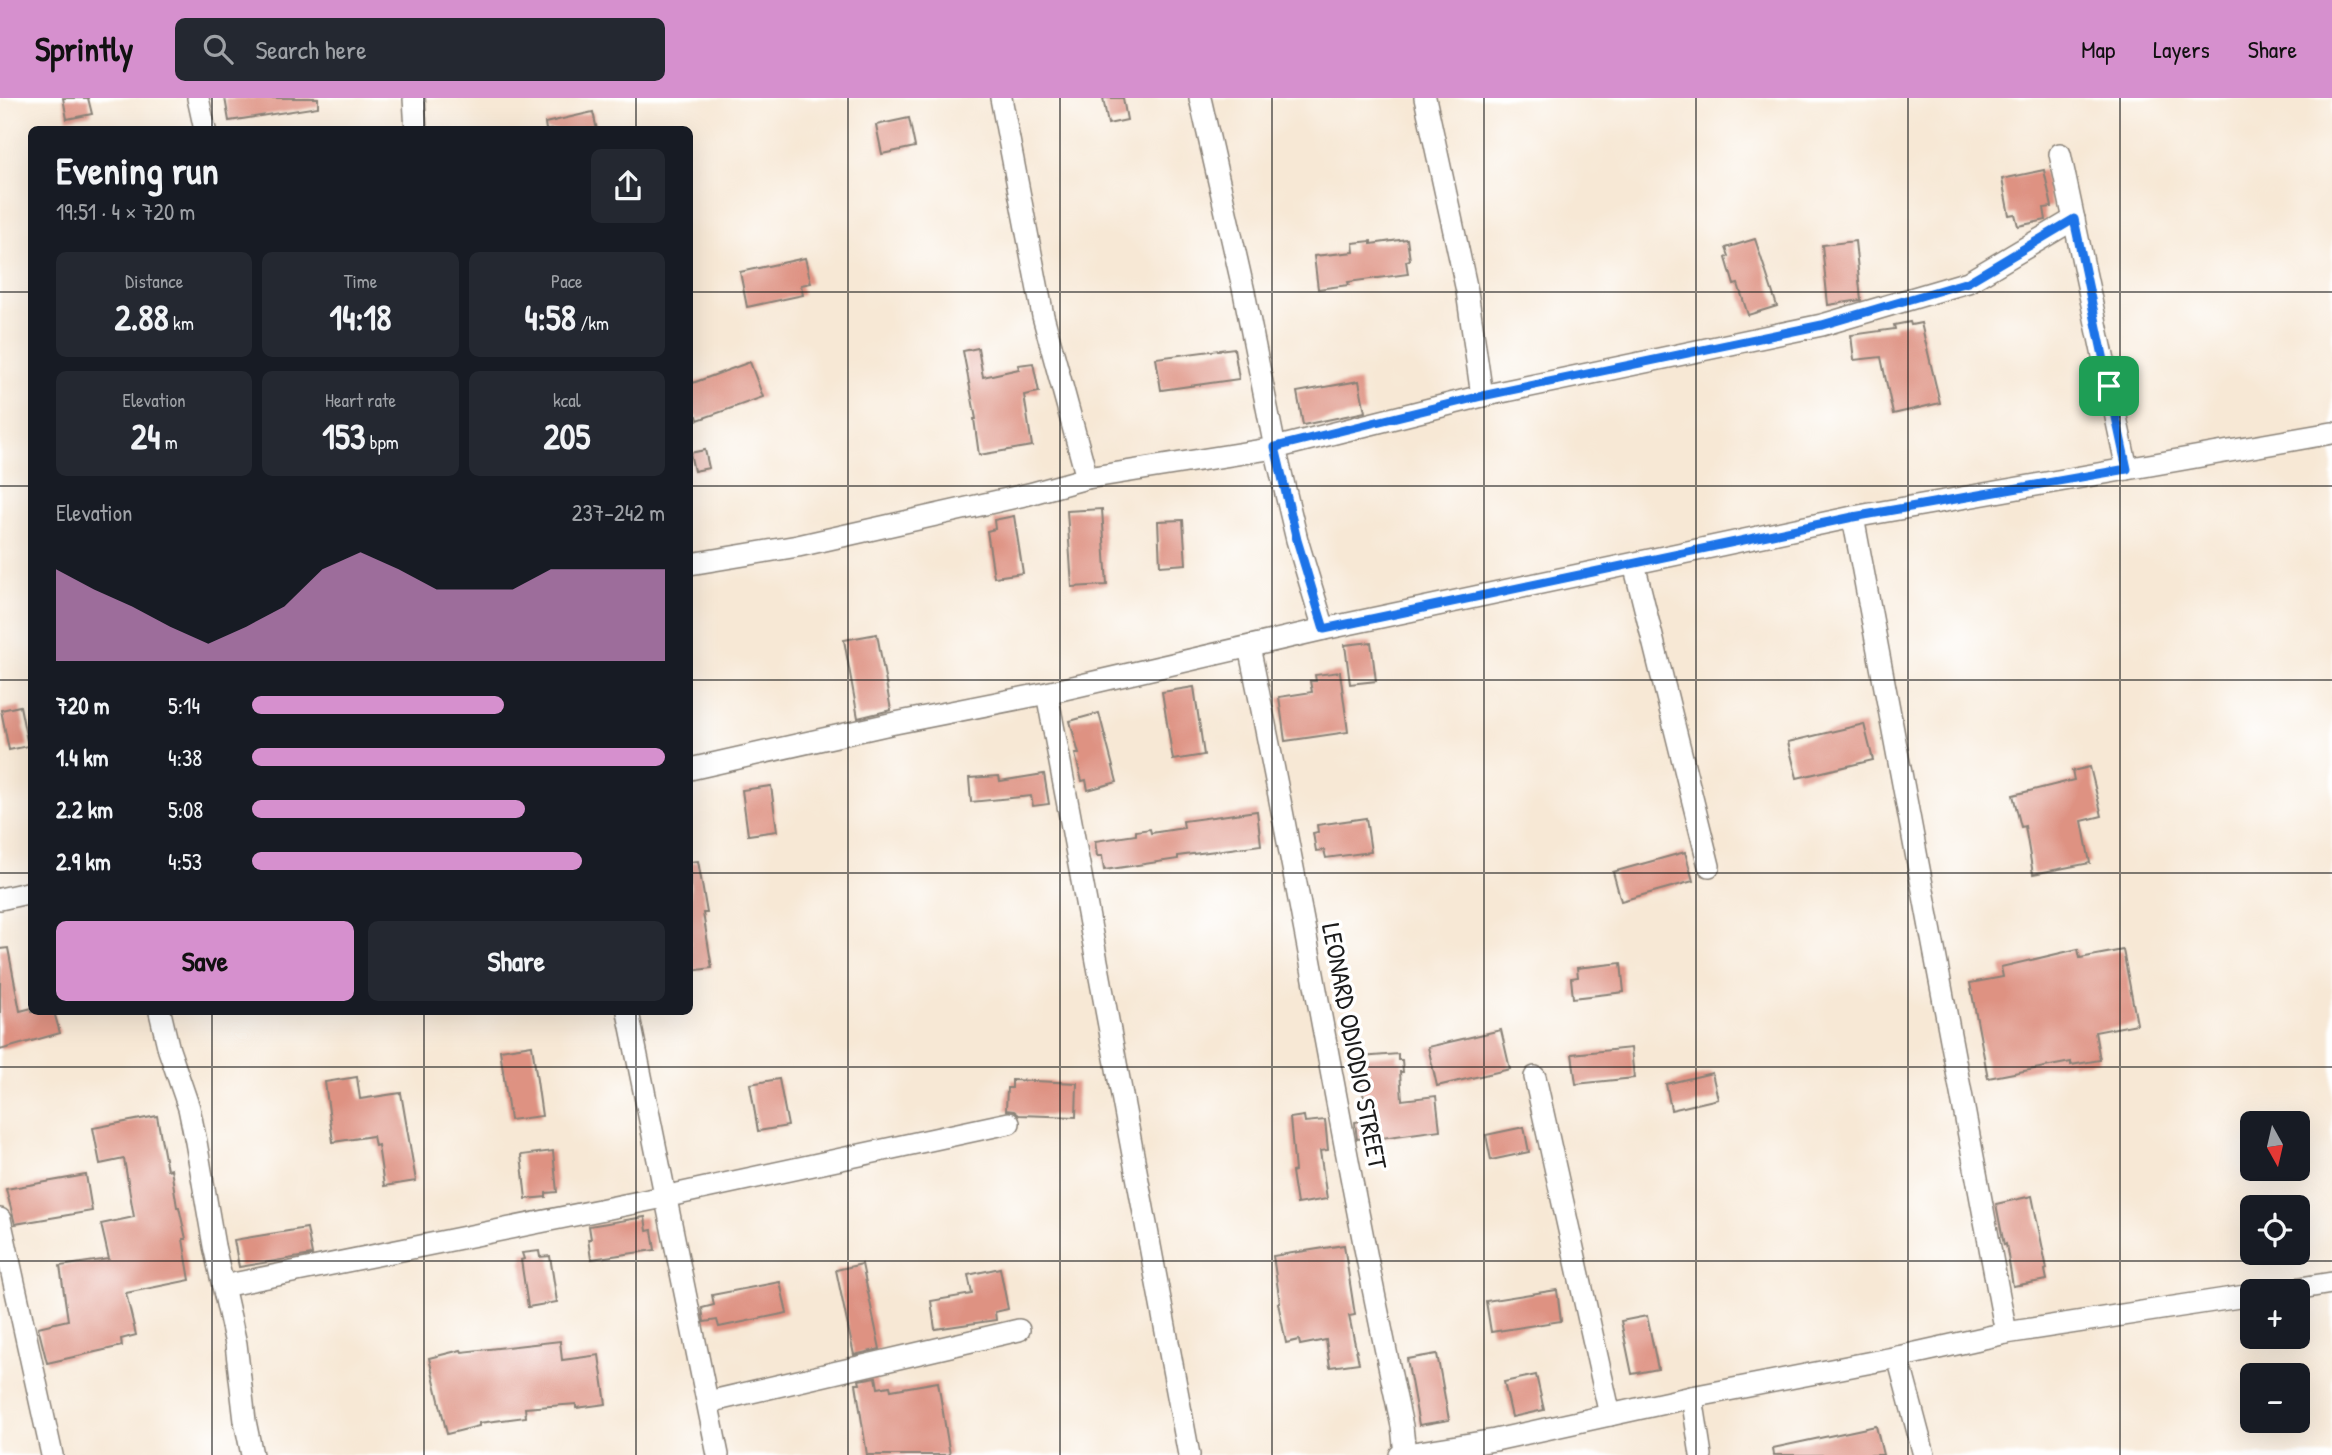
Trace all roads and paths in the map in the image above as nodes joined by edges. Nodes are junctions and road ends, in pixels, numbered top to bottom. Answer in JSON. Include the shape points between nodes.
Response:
{"nodes":[{"id":1,"x":198,"y":98,"type":"edge"},
{"id":2,"x":414,"y":98,"type":"edge"},
{"id":3,"x":1001,"y":98,"type":"edge"},
{"id":4,"x":1200,"y":98,"type":"edge"},
{"id":5,"x":1425,"y":98,"type":"edge"},
{"id":6,"x":204,"y":126,"type":"edge"},
{"id":7,"x":416,"y":126,"type":"edge"},
{"id":8,"x":2060,"y":154,"type":"dead end"},
{"id":9,"x":2074,"y":219,"type":"junction"},
{"id":10,"x":1482,"y":396,"type":"junction"},
{"id":11,"x":2332,"y":433,"type":"edge"},
{"id":12,"x":1275,"y":447,"type":"junction"},
{"id":13,"x":2127,"y":469,"type":"junction"},
{"id":14,"x":1087,"y":478,"type":"junction"},
{"id":15,"x":1853,"y":517,"type":"junction"},
{"id":16,"x":693,"y":564,"type":"edge"},
{"id":17,"x":1634,"y":564,"type":"junction"},
{"id":18,"x":1324,"y":629,"type":"junction"},
{"id":19,"x":1249,"y":647,"type":"junction"},
{"id":20,"x":1047,"y":693,"type":"junction"},
{"id":21,"x":693,"y":768,"type":"edge"},
{"id":22,"x":1709,"y":866,"type":"dead end"},
{"id":23,"x":28,"y":893,"type":"edge"},
{"id":24,"x":0,"y":900,"type":"edge"},
{"id":25,"x":161,"y":1015,"type":"edge"},
{"id":26,"x":629,"y":1015,"type":"edge"},
{"id":27,"x":1535,"y":1077,"type":"dead end"},
{"id":28,"x":1009,"y":1123,"type":"dead end"},
{"id":29,"x":664,"y":1198,"type":"junction"},
{"id":30,"x":0,"y":1219,"type":"edge"},
{"id":31,"x":2332,"y":1283,"type":"edge"},
{"id":32,"x":223,"y":1286,"type":"junction"},
{"id":33,"x":2310,"y":1287,"type":"edge"},
{"id":34,"x":2240,"y":1297,"type":"edge"},
{"id":35,"x":1019,"y":1330,"type":"dead end"},
{"id":36,"x":2006,"y":1333,"type":"junction"},
{"id":37,"x":1898,"y":1357,"type":"junction"},
{"id":38,"x":1692,"y":1396,"type":"junction"},
{"id":39,"x":708,"y":1402,"type":"junction"},
{"id":40,"x":1610,"y":1415,"type":"junction"},
{"id":41,"x":1497,"y":1448,"type":"edge"},
{"id":42,"x":52,"y":1455,"type":"edge"},
{"id":43,"x":252,"y":1455,"type":"edge"},
{"id":44,"x":718,"y":1455,"type":"edge"},
{"id":45,"x":1189,"y":1455,"type":"edge"},
{"id":46,"x":1403,"y":1455,"type":"edge"},
{"id":47,"x":1701,"y":1455,"type":"edge"},
{"id":48,"x":1924,"y":1455,"type":"edge"}],
"edges":[{"from":1,"to":6,"type":"street"},
{"from":2,"to":7,"type":"street"},
{"from":3,"to":14,"type":"street","via":[[1043,316]]},
{"from":4,"to":12,"type":"street"},
{"from":5,"to":10,"type":"street","via":[[1467,291]]},
{"from":8,"to":9,"type":"street"},
{"from":9,"to":10,"type":"street","via":[[1968,282],[1822,325]]},
{"from":9,"to":13,"type":"street"},
{"from":10,"to":12,"type":"street"},
{"from":11,"to":13,"type":"street"},
{"from":12,"to":14,"type":"street"},
{"from":12,"to":18,"type":"street"},
{"from":13,"to":15,"type":"street"},
{"from":14,"to":16,"type":"street","via":[[798,546]]},
{"from":15,"to":17,"type":"street"},
{"from":15,"to":36,"type":"street"},
{"from":17,"to":18,"type":"street"},
{"from":17,"to":22,"type":"street"},
{"from":18,"to":19,"type":"street"},
{"from":19,"to":20,"type":"street"},
{"from":19,"to":46,"type":"street","name":"LEONARD ODIODIO STREET","via":[[1402,1426]]},
{"from":20,"to":21,"type":"street"},
{"from":20,"to":45,"type":"street"},
{"from":23,"to":24,"type":"street"},
{"from":25,"to":32,"type":"street","via":[[189,1108]]},
{"from":26,"to":29,"type":"street"},
{"from":27,"to":40,"type":"street"},
{"from":28,"to":29,"type":"street"},
{"from":29,"to":32,"type":"street"},
{"from":29,"to":39,"type":"street"},
{"from":30,"to":42,"type":"street"},
{"from":31,"to":33,"type":"street"},
{"from":32,"to":43,"type":"street"},
{"from":34,"to":36,"type":"street"},
{"from":35,"to":39,"type":"street"},
{"from":36,"to":37,"type":"street"},
{"from":37,"to":38,"type":"street"},
{"from":37,"to":48,"type":"street"},
{"from":38,"to":40,"type":"street"},
{"from":38,"to":47,"type":"street"},
{"from":39,"to":44,"type":"street"},
{"from":40,"to":41,"type":"street"},
{"from":41,"to":46,"type":"street"}]}
